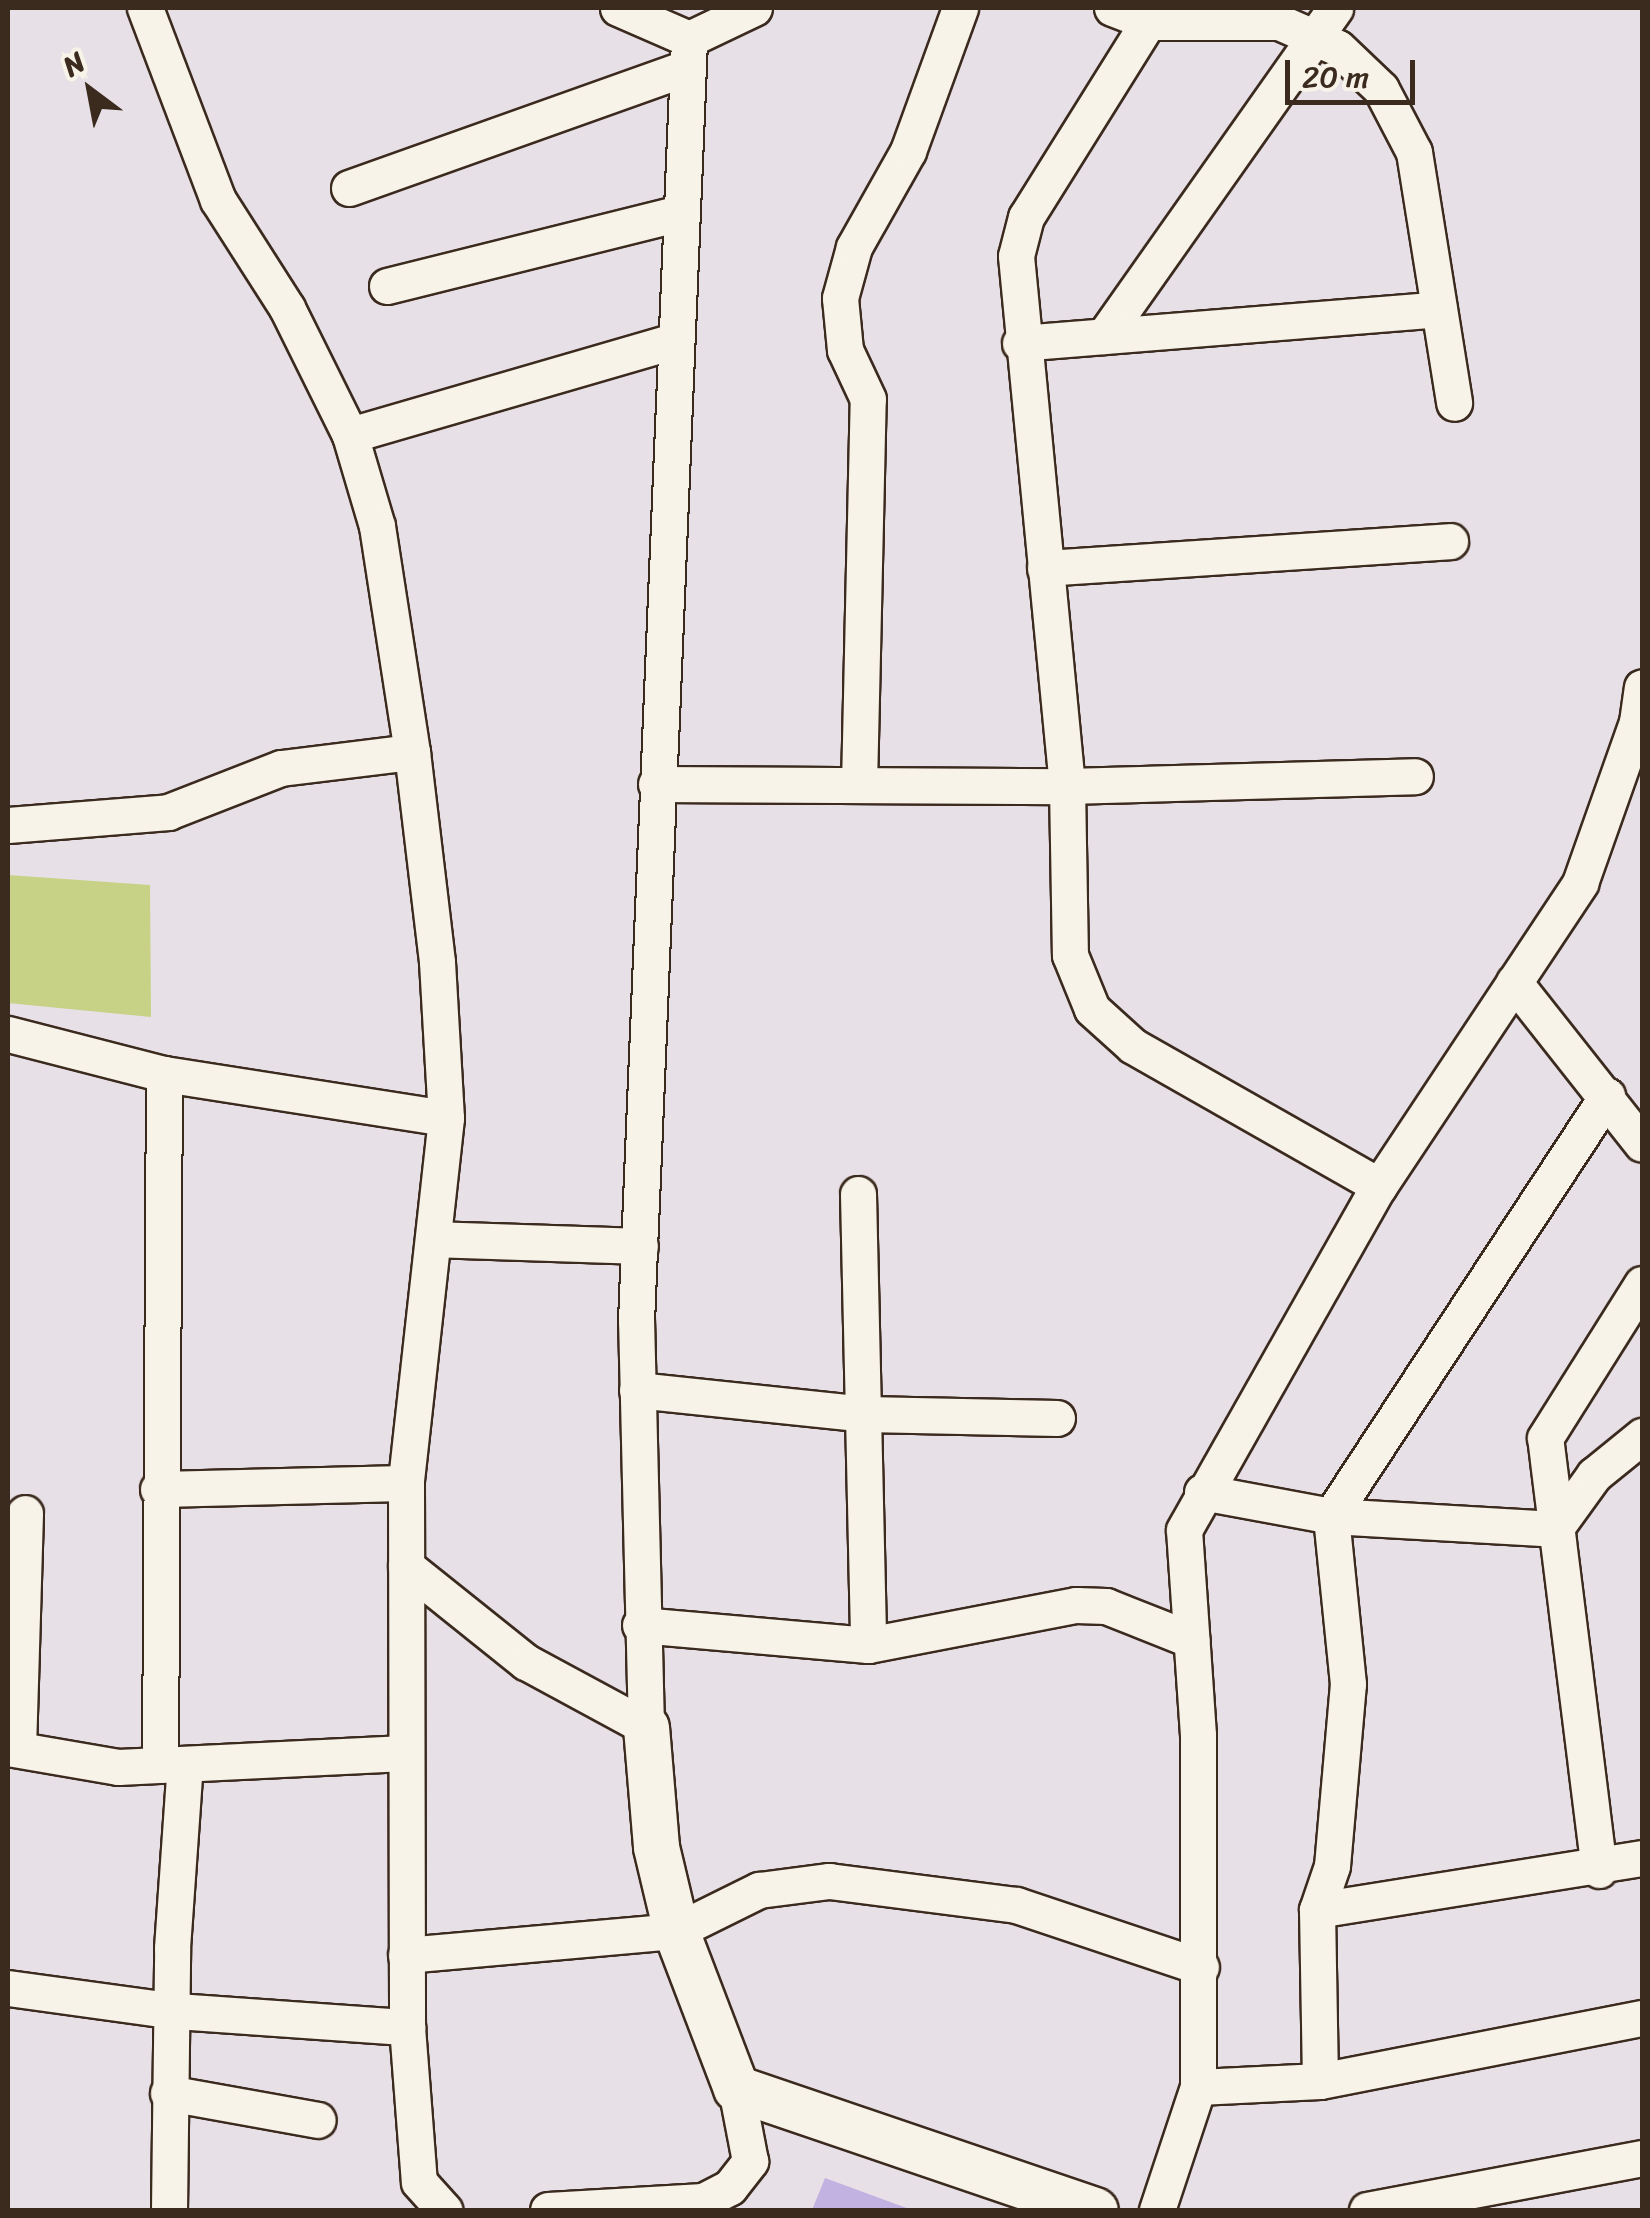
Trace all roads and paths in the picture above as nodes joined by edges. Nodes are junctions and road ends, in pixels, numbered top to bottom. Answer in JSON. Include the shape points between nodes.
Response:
{"nodes":[{"id":1,"x":145,"y":8,"type":"edge"},
{"id":2,"x":618,"y":8,"type":"edge"},
{"id":3,"x":754,"y":8,"type":"edge"},
{"id":4,"x":960,"y":8,"type":"edge"},
{"id":5,"x":1112,"y":8,"type":"edge"},
{"id":6,"x":1335,"y":8,"type":"edge"},
{"id":7,"x":1148,"y":22,"type":"junction"},
{"id":8,"x":1314,"y":37,"type":"junction"},
{"id":9,"x":686,"y":54,"type":"junction"},
{"id":10,"x":349,"y":188,"type":"dead end"},
{"id":11,"x":680,"y":213,"type":"junction"},
{"id":12,"x":387,"y":286,"type":"dead end"},
{"id":13,"x":1439,"y":309,"type":"junction"},
{"id":14,"x":1104,"y":336,"type":"junction"},
{"id":15,"x":674,"y":341,"type":"junction"},
{"id":16,"x":1020,"y":343,"type":"junction"},
{"id":17,"x":1454,"y":403,"type":"dead end"},
{"id":18,"x":350,"y":435,"type":"junction"},
{"id":19,"x":1450,"y":541,"type":"dead end"},
{"id":20,"x":1044,"y":568,"type":"junction"},
{"id":21,"x":1642,"y":687,"type":"edge"},
{"id":22,"x":412,"y":752,"type":"junction"},
{"id":23,"x":1414,"y":776,"type":"dead end"},
{"id":24,"x":656,"y":784,"type":"junction"},
{"id":25,"x":859,"y":785,"type":"junction"},
{"id":26,"x":1067,"y":786,"type":"junction"},
{"id":27,"x":8,"y":825,"type":"edge"},
{"id":28,"x":1514,"y":982,"type":"junction"},
{"id":29,"x":8,"y":1034,"type":"edge"},
{"id":30,"x":164,"y":1074,"type":"junction"},
{"id":31,"x":1607,"y":1096,"type":"junction"},
{"id":32,"x":446,"y":1118,"type":"junction"},
{"id":33,"x":1642,"y":1144,"type":"edge"},
{"id":34,"x":1378,"y":1186,"type":"junction"},
{"id":35,"x":858,"y":1194,"type":"dead end"},
{"id":36,"x":433,"y":1239,"type":"junction"},
{"id":37,"x":640,"y":1246,"type":"junction"},
{"id":38,"x":1642,"y":1284,"type":"edge"},
{"id":39,"x":637,"y":1390,"type":"junction"},
{"id":40,"x":865,"y":1414,"type":"junction"},
{"id":41,"x":1057,"y":1418,"type":"dead end"},
{"id":42,"x":1642,"y":1436,"type":"edge"},
{"id":43,"x":406,"y":1483,"type":"junction"},
{"id":44,"x":158,"y":1490,"type":"junction"},
{"id":45,"x":1202,"y":1492,"type":"junction"},
{"id":46,"x":25,"y":1513,"type":"dead end"},
{"id":47,"x":1331,"y":1516,"type":"junction"},
{"id":48,"x":1555,"y":1529,"type":"junction"},
{"id":49,"x":406,"y":1566,"type":"junction"},
{"id":50,"x":640,"y":1625,"type":"junction"},
{"id":51,"x":1192,"y":1640,"type":"junction"},
{"id":52,"x":868,"y":1645,"type":"junction"},
{"id":53,"x":646,"y":1727,"type":"junction"},
{"id":54,"x":13,"y":1749,"type":"edge"},
{"id":55,"x":405,"y":1753,"type":"junction"},
{"id":56,"x":172,"y":1765,"type":"junction"},
{"id":57,"x":1642,"y":1858,"type":"edge"},
{"id":58,"x":1599,"y":1870,"type":"junction"},
{"id":59,"x":1317,"y":1910,"type":"junction"},
{"id":60,"x":676,"y":1931,"type":"junction"},
{"id":61,"x":406,"y":1955,"type":"junction"},
{"id":62,"x":1201,"y":1967,"type":"junction"},
{"id":63,"x":8,"y":1988,"type":"edge"},
{"id":64,"x":176,"y":2012,"type":"junction"},
{"id":65,"x":1642,"y":2018,"type":"edge"},
{"id":66,"x":408,"y":2026,"type":"junction"},
{"id":67,"x":1320,"y":2080,"type":"junction"},
{"id":68,"x":1198,"y":2087,"type":"junction"},
{"id":69,"x":736,"y":2088,"type":"junction"},
{"id":70,"x":168,"y":2094,"type":"junction"},
{"id":71,"x":318,"y":2120,"type":"dead end"},
{"id":72,"x":1642,"y":2158,"type":"edge"},
{"id":73,"x":1418,"y":2206,"type":"edge"},
{"id":74,"x":169,"y":2210,"type":"edge"},
{"id":75,"x":444,"y":2210,"type":"edge"},
{"id":76,"x":548,"y":2210,"type":"edge"},
{"id":77,"x":1095,"y":2210,"type":"edge"},
{"id":78,"x":1158,"y":2210,"type":"edge"},
{"id":79,"x":1368,"y":2210,"type":"edge"}],
"edges":[{"from":1,"to":18,"type":"street","via":[[218,200],[287,308]]},
{"from":2,"to":9,"type":"street"},
{"from":3,"to":9,"type":"street"},
{"from":4,"to":25,"type":"street","via":[[908,151],[854,247],[840,298],[845,350],[868,399]]},
{"from":5,"to":7,"type":"street"},
{"from":6,"to":8,"type":"street"},
{"from":7,"to":8,"type":"street","via":[[1279,22]]},
{"from":7,"to":16,"type":"street","via":[[1026,217],[1016,256]]},
{"from":8,"to":13,"type":"street","via":[[1338,48],[1382,89],[1414,152]]},
{"from":8,"to":14,"type":"street"},
{"from":9,"to":10,"type":"street"},
{"from":9,"to":11,"type":"street"},
{"from":11,"to":12,"type":"street"},
{"from":11,"to":15,"type":"street"},
{"from":13,"to":14,"type":"street"},
{"from":13,"to":17,"type":"street"},
{"from":14,"to":16,"type":"street"},
{"from":15,"to":18,"type":"street"},
{"from":15,"to":24,"type":"street"},
{"from":16,"to":20,"type":"street"},
{"from":18,"to":22,"type":"street","via":[[377,526]]},
{"from":19,"to":20,"type":"street"},
{"from":20,"to":26,"type":"street"},
{"from":21,"to":28,"type":"street","via":[[1637,722],[1580,883]]},
{"from":22,"to":27,"type":"street","via":[[281,768],[168,812]]},
{"from":22,"to":32,"type":"street","via":[[437,962]]},
{"from":23,"to":26,"type":"street"},
{"from":24,"to":25,"type":"street"},
{"from":24,"to":37,"type":"street"},
{"from":25,"to":26,"type":"street"},
{"from":26,"to":34,"type":"street","via":[[1070,955],[1092,1009],[1133,1046]]},
{"from":28,"to":31,"type":"street"},
{"from":28,"to":34,"type":"street"},
{"from":29,"to":30,"type":"street"},
{"from":30,"to":32,"type":"street"},
{"from":30,"to":44,"type":"street"},
{"from":31,"to":33,"type":"street"},
{"from":31,"to":47,"type":"street"},
{"from":32,"to":36,"type":"street"},
{"from":34,"to":45,"type":"street"},
{"from":35,"to":40,"type":"street"},
{"from":36,"to":37,"type":"street"},
{"from":36,"to":43,"type":"street"},
{"from":37,"to":39,"type":"street"},
{"from":38,"to":48,"type":"street","via":[[1545,1438]]},
{"from":39,"to":40,"type":"street"},
{"from":39,"to":50,"type":"street"},
{"from":40,"to":41,"type":"street"},
{"from":40,"to":52,"type":"street"},
{"from":42,"to":48,"type":"street","via":[[1594,1475]]},
{"from":43,"to":44,"type":"street"},
{"from":43,"to":49,"type":"street"},
{"from":44,"to":56,"type":"street"},
{"from":45,"to":47,"type":"street"},
{"from":45,"to":51,"type":"street","via":[[1184,1530]]},
{"from":46,"to":54,"type":"street"},
{"from":47,"to":48,"type":"street"},
{"from":47,"to":59,"type":"street","via":[[1348,1684],[1332,1866]]},
{"from":48,"to":58,"type":"street"},
{"from":49,"to":53,"type":"street","via":[[526,1662]]},
{"from":49,"to":55,"type":"street"},
{"from":50,"to":52,"type":"street"},
{"from":50,"to":53,"type":"street"},
{"from":51,"to":52,"type":"street","via":[[1106,1606],[1076,1605]]},
{"from":51,"to":62,"type":"street"},
{"from":53,"to":60,"type":"street","via":[[656,1847]]},
{"from":54,"to":56,"type":"street","via":[[118,1767]]},
{"from":55,"to":56,"type":"street"},
{"from":55,"to":61,"type":"street"},
{"from":56,"to":64,"type":"street"},
{"from":57,"to":58,"type":"street"},
{"from":58,"to":59,"type":"street"},
{"from":59,"to":67,"type":"street"},
{"from":60,"to":61,"type":"street"},
{"from":60,"to":62,"type":"street","via":[[759,1890],[829,1881],[1016,1905]]},
{"from":60,"to":69,"type":"street"},
{"from":61,"to":66,"type":"street"},
{"from":62,"to":68,"type":"street"},
{"from":63,"to":64,"type":"street"},
{"from":64,"to":66,"type":"street"},
{"from":64,"to":70,"type":"street"},
{"from":65,"to":67,"type":"street"},
{"from":66,"to":75,"type":"street","via":[[419,2182]]},
{"from":67,"to":68,"type":"street"},
{"from":68,"to":78,"type":"street"},
{"from":69,"to":76,"type":"street","via":[[750,2161],[730,2187],[704,2201]]},
{"from":69,"to":77,"type":"street"},
{"from":70,"to":71,"type":"street"},
{"from":70,"to":74,"type":"street"},
{"from":72,"to":73,"type":"street"},
{"from":73,"to":79,"type":"street"}]}
